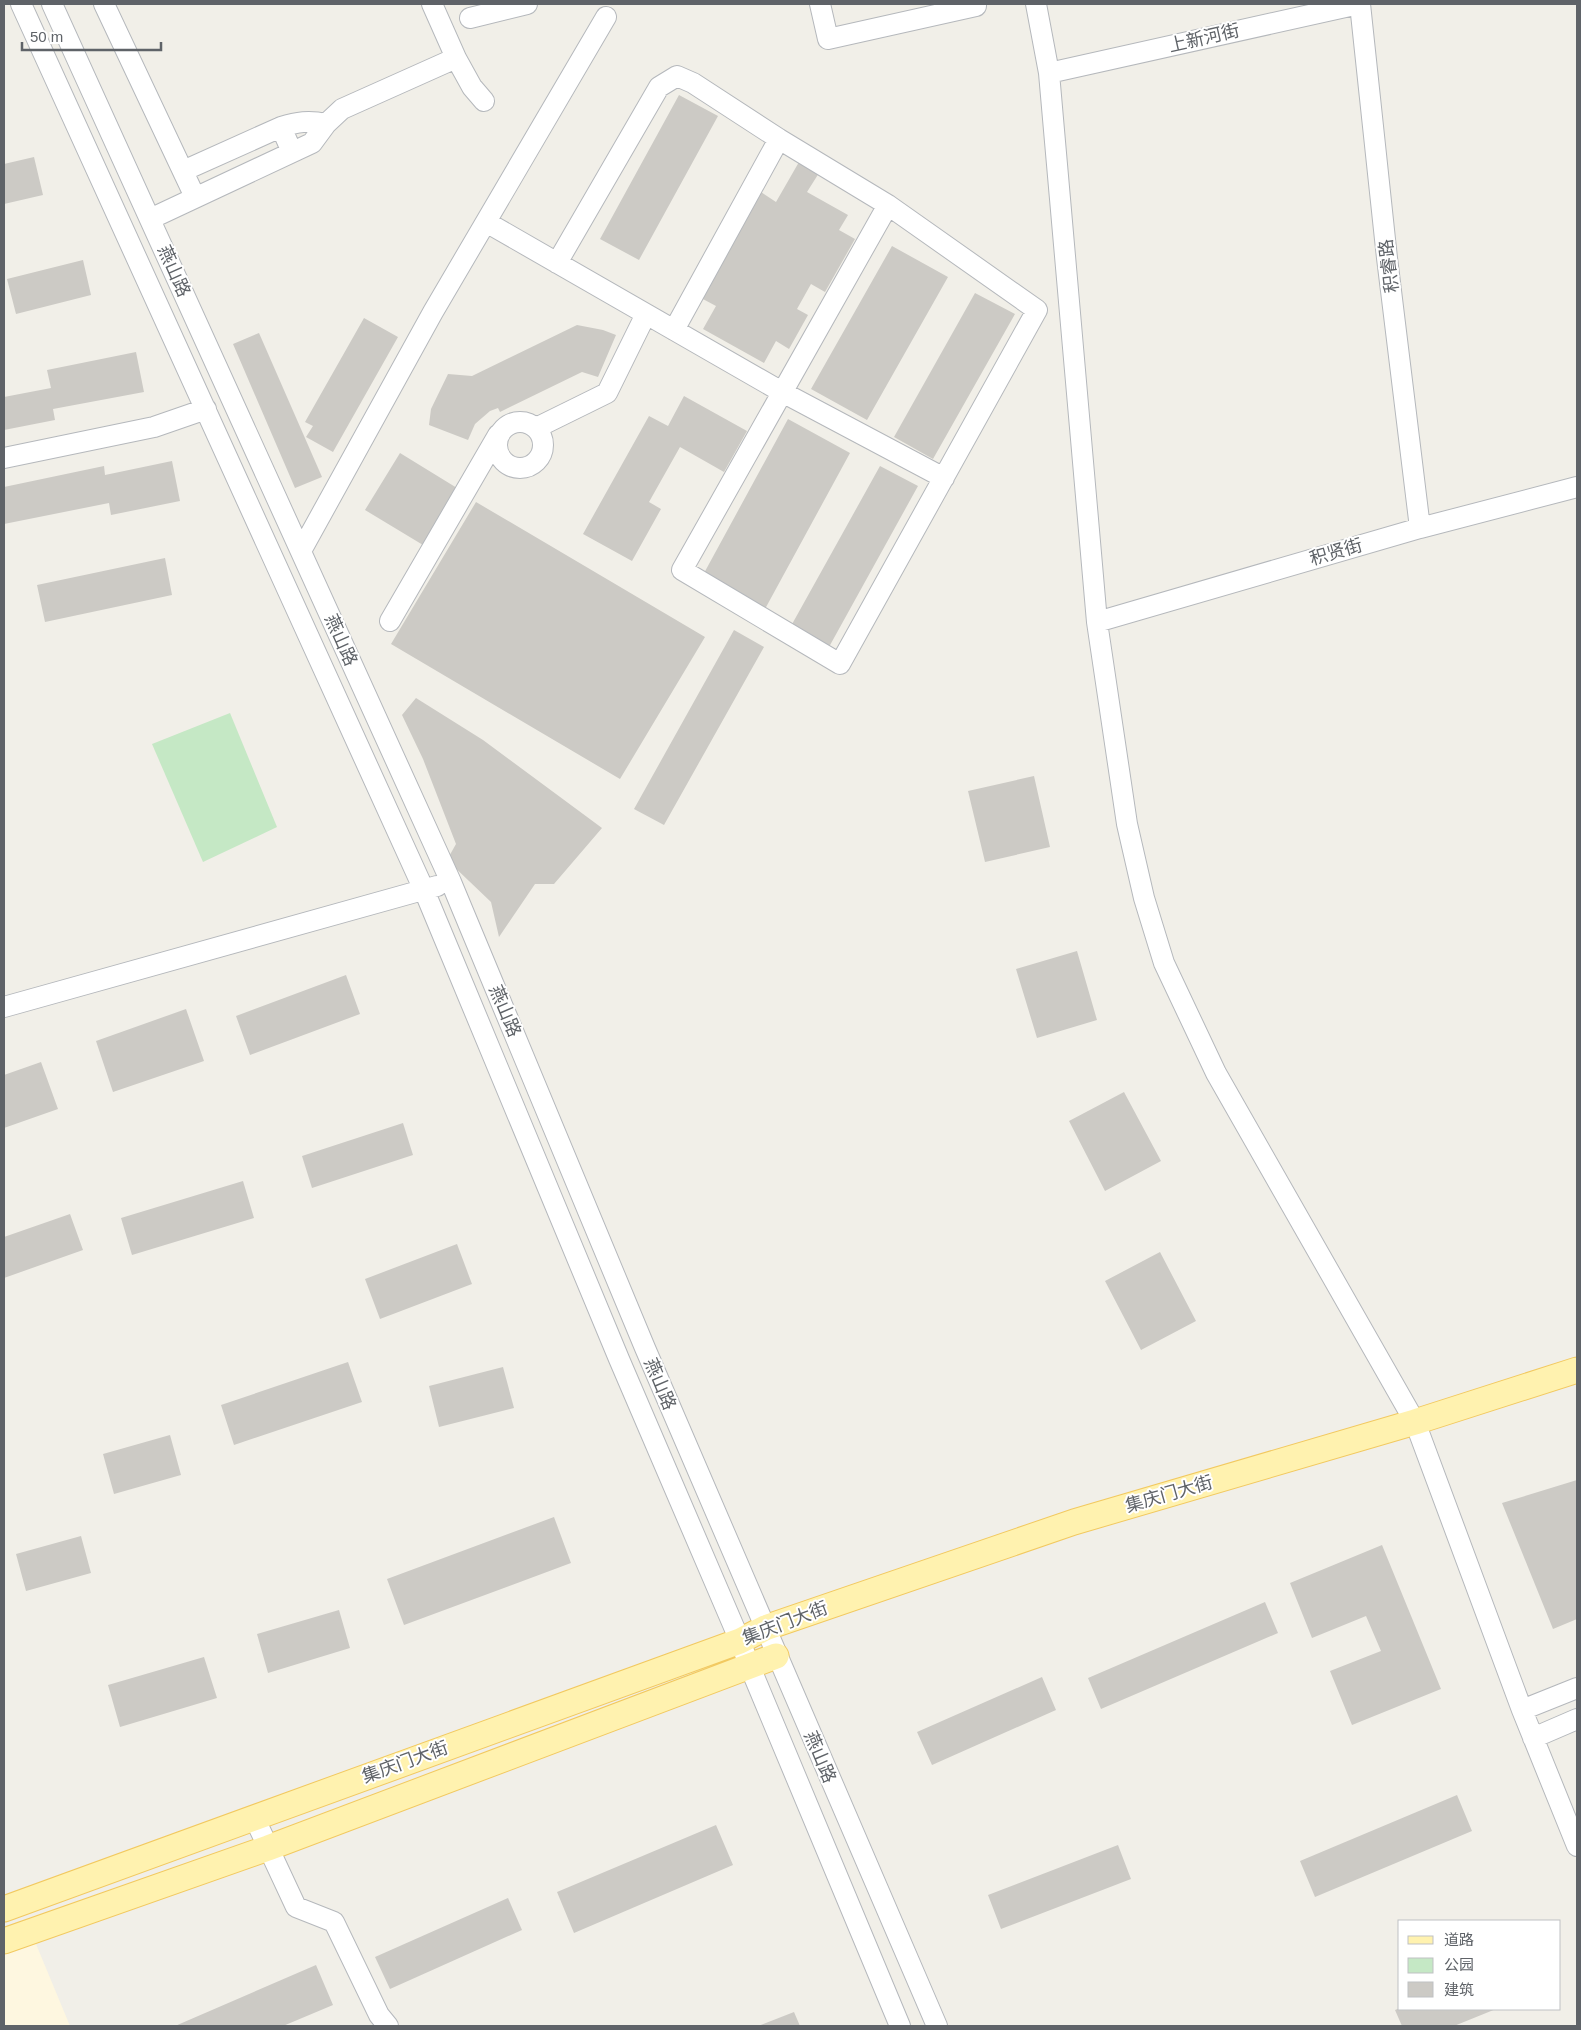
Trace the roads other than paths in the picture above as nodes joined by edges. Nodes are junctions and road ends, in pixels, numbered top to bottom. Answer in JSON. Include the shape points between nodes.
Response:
{"nodes":[{"id":1,"x":21,"y":4,"type":"edge"},
{"id":2,"x":52,"y":4,"type":"edge"},
{"id":3,"x":104,"y":4,"type":"edge"},
{"id":4,"x":432,"y":4,"type":"edge"},
{"id":5,"x":527,"y":4,"type":"edge"},
{"id":6,"x":820,"y":4,"type":"edge"},
{"id":7,"x":1036,"y":4,"type":"edge"},
{"id":8,"x":1359,"y":4,"type":"edge"},
{"id":9,"x":976,"y":6,"type":"dead end"},
{"id":10,"x":606,"y":17,"type":"dead end"},
{"id":11,"x":470,"y":18,"type":"dead end"},
{"id":12,"x":456,"y":58,"type":"junction"},
{"id":13,"x":1049,"y":73,"type":"junction"},
{"id":14,"x":484,"y":101,"type":"dead end"},
{"id":15,"x":326,"y":124,"type":"junction"},
{"id":16,"x":281,"y":127,"type":"junction"},
{"id":17,"x":779,"y":139,"type":"junction"},
{"id":18,"x":292,"y":152,"type":"junction"},
{"id":19,"x":182,"y":171,"type":"junction"},
{"id":20,"x":195,"y":197,"type":"junction"},
{"id":21,"x":888,"y":205,"type":"junction"},
{"id":22,"x":150,"y":218,"type":"junction"},
{"id":23,"x":486,"y":222,"type":"junction"},
{"id":24,"x":557,"y":263,"type":"junction"},
{"id":25,"x":646,"y":314,"type":"junction"},
{"id":26,"x":674,"y":330,"type":"junction"},
{"id":27,"x":782,"y":392,"type":"junction"},
{"id":28,"x":206,"y":409,"type":"junction"},
{"id":29,"x":536,"y":428,"type":"junction"},
{"id":30,"x":498,"y":435,"type":"junction"},
{"id":31,"x":4,"y":458,"type":"edge"},
{"id":32,"x":944,"y":478,"type":"junction"},
{"id":33,"x":1577,"y":487,"type":"edge"},
{"id":34,"x":1420,"y":528,"type":"junction"},
{"id":35,"x":301,"y":551,"type":"junction"},
{"id":36,"x":390,"y":621,"type":"dead end"},
{"id":37,"x":1097,"y":622,"type":"junction"},
{"id":38,"x":451,"y":882,"type":"junction"},
{"id":39,"x":424,"y":890,"type":"junction"},
{"id":40,"x":4,"y":1007,"type":"edge"},
{"id":41,"x":1577,"y":1370,"type":"edge"},
{"id":42,"x":1415,"y":1422,"type":"junction"},
{"id":43,"x":765,"y":1628,"type":"junction"},
{"id":44,"x":740,"y":1641,"type":"junction"},
{"id":45,"x":776,"y":1656,"type":"junction"},
{"id":46,"x":750,"y":1667,"type":"junction"},
{"id":47,"x":1577,"y":1688,"type":"edge"},
{"id":48,"x":1522,"y":1710,"type":"junction"},
{"id":49,"x":1577,"y":1719,"type":"edge"},
{"id":50,"x":1533,"y":1738,"type":"junction"},
{"id":51,"x":254,"y":1817,"type":"junction"},
{"id":52,"x":1577,"y":1846,"type":"edge"},
{"id":53,"x":268,"y":1848,"type":"junction"},
{"id":54,"x":4,"y":1908,"type":"edge"},
{"id":55,"x":4,"y":1941,"type":"edge"},
{"id":56,"x":388,"y":2026,"type":"edge"},
{"id":57,"x":900,"y":2026,"type":"edge"},
{"id":58,"x":937,"y":2026,"type":"edge"}],
"edges":[{"from":1,"to":28,"type":"street","name":"燕山路"},
{"from":2,"to":22,"type":"street","name":"燕山路"},
{"from":3,"to":19,"type":"street"},
{"from":4,"to":12,"type":"street"},
{"from":5,"to":11,"type":"street"},
{"from":6,"to":9,"type":"street","via":[[828,39]]},
{"from":7,"to":13,"type":"street"},
{"from":8,"to":13,"type":"street","name":"上新河街"},
{"from":8,"to":34,"type":"street","name":"积睿路"},
{"from":10,"to":23,"type":"street"},
{"from":12,"to":14,"type":"street"},
{"from":12,"to":15,"type":"street","via":[[342,109]]},
{"from":13,"to":37,"type":"street"},
{"from":15,"to":16,"type":"street","via":[[310,121]]},
{"from":15,"to":18,"type":"street","via":[[312,143]]},
{"from":16,"to":18,"type":"street"},
{"from":16,"to":19,"type":"street"},
{"from":17,"to":21,"type":"street"},
{"from":17,"to":24,"type":"street","via":[[677,76],[658,87]]},
{"from":17,"to":26,"type":"street"},
{"from":18,"to":20,"type":"street"},
{"from":19,"to":20,"type":"street"},
{"from":20,"to":22,"type":"street"},
{"from":21,"to":27,"type":"street"},
{"from":21,"to":32,"type":"street","via":[[1037,310]]},
{"from":22,"to":35,"type":"street","name":"燕山路"},
{"from":23,"to":24,"type":"street"},
{"from":23,"to":35,"type":"street"},
{"from":24,"to":25,"type":"street"},
{"from":25,"to":26,"type":"street"},
{"from":25,"to":29,"type":"street","via":[[607,394]]},
{"from":26,"to":27,"type":"street"},
{"from":27,"to":32,"type":"street"},
{"from":27,"to":32,"type":"street","via":[[682,570],[840,664]]},
{"from":28,"to":31,"type":"street","via":[[154,428]]},
{"from":28,"to":39,"type":"street","name":"燕山路"},
{"from":29,"to":30,"type":"street","via":[[515,422],[508,424]]},
{"from":29,"to":30,"type":"street","via":[[541,434],[542,450],[527,467],[505,463],[497,450]]},
{"from":30,"to":36,"type":"street"},
{"from":33,"to":34,"type":"street","name":"积贤街"},
{"from":34,"to":37,"type":"street","name":"积贤街"},
{"from":35,"to":38,"type":"street","name":"燕山路"},
{"from":37,"to":42,"type":"street","via":[[1127,824],[1144,898],[1164,963],[1216,1073]]},
{"from":38,"to":39,"type":"street"},
{"from":38,"to":43,"type":"street","name":"燕山路"},
{"from":39,"to":40,"type":"street"},
{"from":39,"to":44,"type":"street","name":"燕山路","via":[[619,1360]]},
{"from":41,"to":42,"type":"main road","name":"集庆门大街"},
{"from":42,"to":43,"type":"main road","name":"集庆门大街","via":[[1074,1522]]},
{"from":42,"to":48,"type":"street"},
{"from":43,"to":44,"type":"main road","name":"集庆门大街"},
{"from":43,"to":45,"type":"street","name":"燕山路"},
{"from":44,"to":46,"type":"street","name":"燕山路"},
{"from":44,"to":51,"type":"main road","name":"集庆门大街"},
{"from":45,"to":46,"type":"main road","name":"集庆门大街"},
{"from":45,"to":58,"type":"street","name":"燕山路"},
{"from":46,"to":53,"type":"main road","name":"集庆门大街"},
{"from":46,"to":57,"type":"street","name":"燕山路"},
{"from":47,"to":48,"type":"street"},
{"from":48,"to":50,"type":"street"},
{"from":49,"to":50,"type":"street"},
{"from":50,"to":52,"type":"street"},
{"from":51,"to":53,"type":"street"},
{"from":51,"to":54,"type":"main road","name":"集庆门大街"},
{"from":53,"to":55,"type":"main road","name":"集庆门大街"},
{"from":53,"to":56,"type":"street","via":[[296,1907],[334,1922],[375,2007]]}]}
